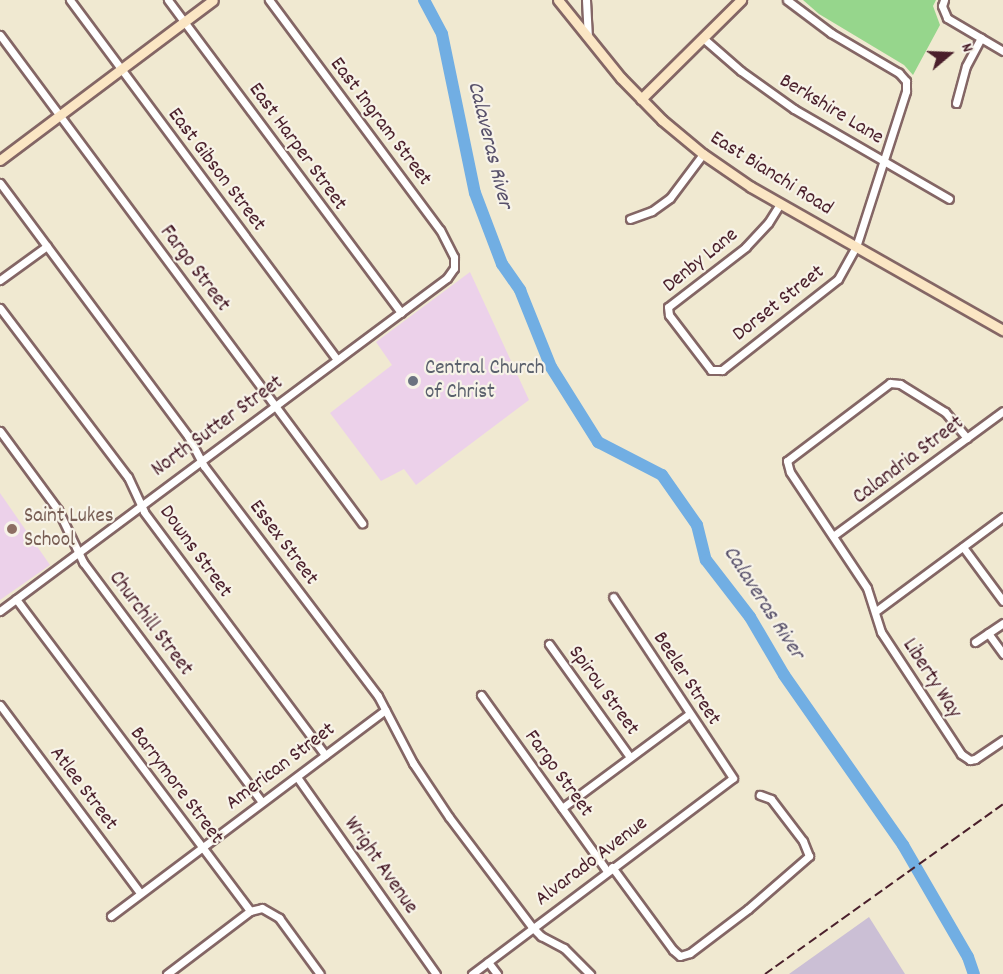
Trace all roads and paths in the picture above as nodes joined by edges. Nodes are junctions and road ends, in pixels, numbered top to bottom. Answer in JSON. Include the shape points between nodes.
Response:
{"nodes":[{"id":1,"x":69,"y":0,"type":"edge"},
{"id":2,"x":168,"y":0,"type":"edge"},
{"id":3,"x":213,"y":0,"type":"edge"},
{"id":4,"x":268,"y":0,"type":"edge"},
{"id":5,"x":558,"y":0,"type":"edge"},
{"id":6,"x":586,"y":0,"type":"edge"},
{"id":7,"x":741,"y":0,"type":"edge"},
{"id":8,"x":786,"y":0,"type":"edge"},
{"id":9,"x":944,"y":0,"type":"edge"},
{"id":10,"x":184,"y":22,"type":"junction"},
{"id":11,"x":0,"y":35,"type":"edge"},
{"id":12,"x":703,"y":38,"type":"junction"},
{"id":13,"x":981,"y":38,"type":"junction"},
{"id":14,"x":588,"y":39,"type":"junction"},
{"id":15,"x":1003,"y":51,"type":"edge"},
{"id":16,"x":122,"y":70,"type":"junction"},
{"id":17,"x":641,"y":99,"type":"junction"},
{"id":18,"x":956,"y":103,"type":"dead end"},
{"id":19,"x":60,"y":115,"type":"junction"},
{"id":20,"x":704,"y":154,"type":"junction"},
{"id":21,"x":0,"y":160,"type":"edge"},
{"id":22,"x":884,"y":161,"type":"junction"},
{"id":23,"x":0,"y":183,"type":"edge"},
{"id":24,"x":949,"y":199,"type":"dead end"},
{"id":25,"x":780,"y":204,"type":"junction"},
{"id":26,"x":630,"y":219,"type":"dead end"},
{"id":27,"x":46,"y":246,"type":"junction"},
{"id":28,"x":856,"y":247,"type":"junction"},
{"id":29,"x":454,"y":268,"type":"joint"},
{"id":30,"x":0,"y":280,"type":"edge"},
{"id":31,"x":0,"y":308,"type":"edge"},
{"id":32,"x":400,"y":313,"type":"junction"},
{"id":33,"x":1003,"y":330,"type":"edge"},
{"id":34,"x":336,"y":359,"type":"junction"},
{"id":35,"x":715,"y":371,"type":"joint"},
{"id":36,"x":274,"y":407,"type":"junction"},
{"id":37,"x":1003,"y":411,"type":"edge"},
{"id":38,"x":0,"y":431,"type":"edge"},
{"id":39,"x":967,"y":438,"type":"junction"},
{"id":40,"x":201,"y":460,"type":"junction"},
{"id":41,"x":141,"y":505,"type":"junction"},
{"id":42,"x":1003,"y":518,"type":"edge"},
{"id":43,"x":362,"y":523,"type":"dead end"},
{"id":44,"x":833,"y":536,"type":"junction"},
{"id":45,"x":963,"y":547,"type":"junction"},
{"id":46,"x":78,"y":551,"type":"junction"},
{"id":47,"x":613,"y":597,"type":"dead end"},
{"id":48,"x":16,"y":599,"type":"junction"},
{"id":49,"x":1003,"y":601,"type":"edge"},
{"id":50,"x":0,"y":611,"type":"edge"},
{"id":51,"x":876,"y":611,"type":"junction"},
{"id":52,"x":1003,"y":623,"type":"edge"},
{"id":53,"x":988,"y":633,"type":"junction"},
{"id":54,"x":975,"y":642,"type":"dead end"},
{"id":55,"x":549,"y":644,"type":"dead end"},
{"id":56,"x":1003,"y":654,"type":"edge"},
{"id":57,"x":481,"y":695,"type":"dead end"},
{"id":58,"x":0,"y":705,"type":"edge"},
{"id":59,"x":385,"y":710,"type":"junction"},
{"id":60,"x":689,"y":714,"type":"junction"},
{"id":61,"x":1003,"y":740,"type":"edge"},
{"id":62,"x":325,"y":755,"type":"junction"},
{"id":63,"x":630,"y":757,"type":"junction"},
{"id":64,"x":297,"y":777,"type":"junction"},
{"id":65,"x":732,"y":778,"type":"joint"},
{"id":66,"x":760,"y":795,"type":"dead end"},
{"id":67,"x":262,"y":802,"type":"junction"},
{"id":68,"x":562,"y":808,"type":"junction"},
{"id":69,"x":201,"y":848,"type":"junction"},
{"id":70,"x":609,"y":869,"type":"junction"},
{"id":71,"x":140,"y":893,"type":"junction"},
{"id":72,"x":250,"y":910,"type":"junction"},
{"id":73,"x":111,"y":916,"type":"dead end"},
{"id":74,"x":532,"y":927,"type":"junction"},
{"id":75,"x":488,"y":962,"type":"junction"},
{"id":76,"x":167,"y":974,"type":"edge"},
{"id":77,"x":320,"y":974,"type":"edge"},
{"id":78,"x":436,"y":974,"type":"edge"},
{"id":79,"x":472,"y":974,"type":"edge"},
{"id":80,"x":497,"y":974,"type":"edge"},
{"id":81,"x":590,"y":974,"type":"edge"}],
"edges":[{"from":1,"to":16,"type":"street","name":"East Gibson Street"},
{"from":2,"to":10,"type":"street","name":"East Harper Street"},
{"from":3,"to":10,"type":"street"},
{"from":4,"to":29,"type":"street","name":"East Ingram Street","via":[[440,231],[454,257]]},
{"from":5,"to":14,"type":"street","name":"East Bianchi Road"},
{"from":6,"to":14,"type":"street"},
{"from":7,"to":12,"type":"street"},
{"from":8,"to":22,"type":"street","name":"Dorset Street","via":[[906,81]]},
{"from":9,"to":13,"type":"street","via":[[947,18]]},
{"from":10,"to":16,"type":"street"},
{"from":10,"to":32,"type":"street","name":"East Harper Street"},
{"from":11,"to":19,"type":"street","name":"Fargo Street"},
{"from":12,"to":17,"type":"street"},
{"from":12,"to":22,"type":"street","name":"Berkshire Lane","via":[[769,93]]},
{"from":13,"to":15,"type":"street"},
{"from":13,"to":18,"type":"street","via":[[966,66]]},
{"from":14,"to":17,"type":"street","name":"East Bianchi Road"},
{"from":16,"to":19,"type":"street"},
{"from":16,"to":34,"type":"street","name":"East Gibson Street"},
{"from":17,"to":20,"type":"street","name":"East Bianchi Road"},
{"from":19,"to":21,"type":"street"},
{"from":19,"to":36,"type":"street","name":"Fargo Street"},
{"from":20,"to":25,"type":"street","name":"East Bianchi Road"},
{"from":20,"to":26,"type":"street","via":[[670,198],[652,211]]},
{"from":22,"to":24,"type":"street","name":"Berkshire Lane"},
{"from":22,"to":28,"type":"street","name":"Dorset Street"},
{"from":23,"to":27,"type":"street","name":"Essex Street"},
{"from":25,"to":28,"type":"street","name":"East Bianchi Road"},
{"from":25,"to":35,"type":"street","name":"Denby Lane","via":[[746,247],[668,307],[669,315]]},
{"from":27,"to":30,"type":"street"},
{"from":27,"to":40,"type":"street","name":"Essex Street","via":[[188,436]]},
{"from":28,"to":33,"type":"street","name":"East Bianchi Road"},
{"from":28,"to":35,"type":"street","name":"Dorset Street","via":[[835,283],[722,370]]},
{"from":29,"to":32,"type":"street","name":"North Sutter Street","via":[[447,278]]},
{"from":31,"to":41,"type":"street","name":"Downs Street","via":[[128,477]]},
{"from":32,"to":34,"type":"street","name":"North Sutter Street"},
{"from":34,"to":36,"type":"street","name":"North Sutter Street"},
{"from":36,"to":40,"type":"street","name":"North Sutter Street"},
{"from":36,"to":43,"type":"street","name":"Fargo Street"},
{"from":37,"to":39,"type":"street","name":"Calandria Street"},
{"from":38,"to":46,"type":"street","name":"Churchill Street","via":[[58,510]]},
{"from":39,"to":44,"type":"street","name":"Calandria Street"},
{"from":39,"to":44,"type":"street","name":"Liberty Way","via":[[940,409],[890,382],[787,461],[790,472]]},
{"from":40,"to":41,"type":"street","name":"North Sutter Street"},
{"from":40,"to":59,"type":"street","name":"Essex Street"},
{"from":41,"to":46,"type":"street","name":"North Sutter Street"},
{"from":41,"to":62,"type":"street","name":"Downs Street"},
{"from":42,"to":45,"type":"street"},
{"from":44,"to":51,"type":"street","name":"Liberty Way","via":[[867,588]]},
{"from":45,"to":49,"type":"street"},
{"from":45,"to":51,"type":"street"},
{"from":46,"to":48,"type":"street","name":"North Sutter Street"},
{"from":46,"to":67,"type":"street","name":"Churchill Street"},
{"from":47,"to":60,"type":"street","name":"Beeler Street"},
{"from":48,"to":50,"type":"street","name":"North Sutter Street"},
{"from":48,"to":69,"type":"street","name":"Barrymore Street"},
{"from":51,"to":61,"type":"street","name":"Liberty Way","via":[[881,632],[961,754],[975,759]]},
{"from":52,"to":53,"type":"street"},
{"from":53,"to":54,"type":"street"},
{"from":53,"to":56,"type":"street"},
{"from":55,"to":63,"type":"street","name":"Spirou Street"},
{"from":57,"to":68,"type":"street","name":"Fargo Street"},
{"from":58,"to":71,"type":"street","name":"Atlee Street"},
{"from":59,"to":62,"type":"street","name":"American Street"},
{"from":59,"to":74,"type":"street","name":"Essex Street","via":[[428,788]]},
{"from":60,"to":63,"type":"street"},
{"from":60,"to":65,"type":"street","name":"Beeler Street"},
{"from":62,"to":64,"type":"street","name":"American Street"},
{"from":63,"to":68,"type":"street"},
{"from":64,"to":67,"type":"street","name":"American Street"},
{"from":64,"to":78,"type":"street","name":"Wright Avenue"},
{"from":65,"to":70,"type":"street","name":"Alvarado Avenue"},
{"from":66,"to":70,"type":"street","name":"Fargo Street","via":[[771,799],[803,841],[809,856],[690,953],[680,956],[673,950]]},
{"from":67,"to":69,"type":"street","name":"American Street"},
{"from":68,"to":70,"type":"street","name":"Fargo Street"},
{"from":69,"to":71,"type":"street","name":"American Street"},
{"from":69,"to":72,"type":"street","name":"Barrymore Street"},
{"from":70,"to":74,"type":"street","name":"Alvarado Avenue"},
{"from":71,"to":73,"type":"street","name":"American Street"},
{"from":72,"to":76,"type":"street"},
{"from":72,"to":77,"type":"street","via":[[262,908],[279,918]]},
{"from":74,"to":75,"type":"street","name":"Alvarado Avenue"},
{"from":74,"to":81,"type":"street","name":"Essex Street","via":[[564,948]]},
{"from":75,"to":79,"type":"street","name":"Alvarado Avenue"},
{"from":75,"to":80,"type":"street"}]}
